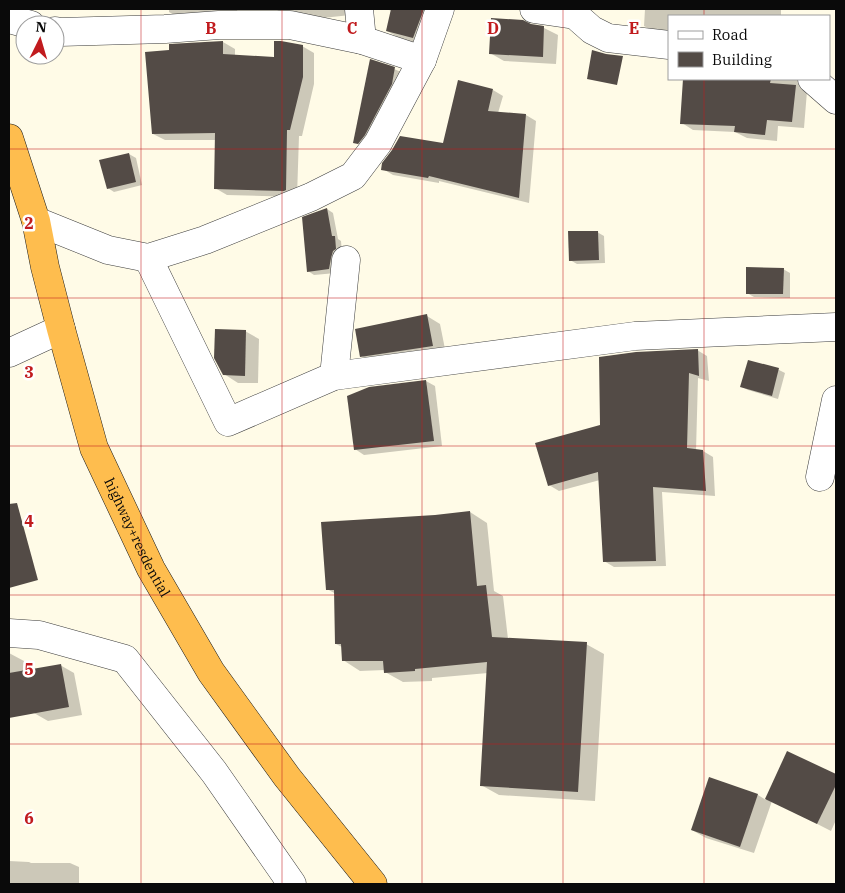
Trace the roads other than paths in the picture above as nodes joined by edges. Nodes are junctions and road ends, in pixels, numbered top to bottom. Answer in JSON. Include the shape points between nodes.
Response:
{"nodes":[{"id":1,"x":359,"y":9,"type":"edge"},
{"id":2,"x":440,"y":9,"type":"edge"},
{"id":3,"x":534,"y":9,"type":"edge"},
{"id":4,"x":65,"y":32,"type":"edge"},
{"id":5,"x":362,"y":40,"type":"junction"},
{"id":6,"x":668,"y":45,"type":"edge"},
{"id":7,"x":422,"y":60,"type":"junction"},
{"id":8,"x":813,"y":80,"type":"edge"},
{"id":9,"x":836,"y":100,"type":"edge"},
{"id":10,"x":9,"y":138,"type":"edge"},
{"id":11,"x":36,"y":221,"type":"junction"},
{"id":12,"x":148,"y":258,"type":"junction"},
{"id":13,"x":346,"y":260,"type":"dead end"},
{"id":14,"x":836,"y":327,"type":"edge"},
{"id":15,"x":61,"y":329,"type":"junction"},
{"id":16,"x":9,"y":353,"type":"edge"},
{"id":17,"x":334,"y":376,"type":"junction"},
{"id":18,"x":836,"y":400,"type":"edge"},
{"id":19,"x":820,"y":476,"type":"dead end"},
{"id":20,"x":9,"y":633,"type":"edge"},
{"id":21,"x":292,"y":884,"type":"edge"},
{"id":22,"x":373,"y":884,"type":"edge"}],
"edges":[{"from":1,"to":5,"type":"street"},
{"from":2,"to":7,"type":"street"},
{"from":3,"to":6,"type":"street","via":[[575,14],[592,30],[608,38]]},
{"from":4,"to":5,"type":"street","via":[[290,25]]},
{"from":5,"to":7,"type":"street"},
{"from":7,"to":12,"type":"street","via":[[378,143],[353,176],[311,197],[205,240]]},
{"from":8,"to":9,"type":"street"},
{"from":10,"to":11,"type":"highway","name":"highway+resdential"},
{"from":11,"to":12,"type":"street","via":[[108,250]]},
{"from":11,"to":15,"type":"highway","name":"highway+resdential"},
{"from":12,"to":17,"type":"street","via":[[228,422]]},
{"from":13,"to":17,"type":"street"},
{"from":14,"to":17,"type":"street","via":[[635,336]]},
{"from":15,"to":16,"type":"street"},
{"from":15,"to":22,"type":"highway","name":"highway+resdential","via":[[94,448],[151,568],[211,672],[287,777]]},
{"from":18,"to":19,"type":"street"},
{"from":20,"to":21,"type":"street","via":[[39,635],[125,659],[214,772]]}]}
